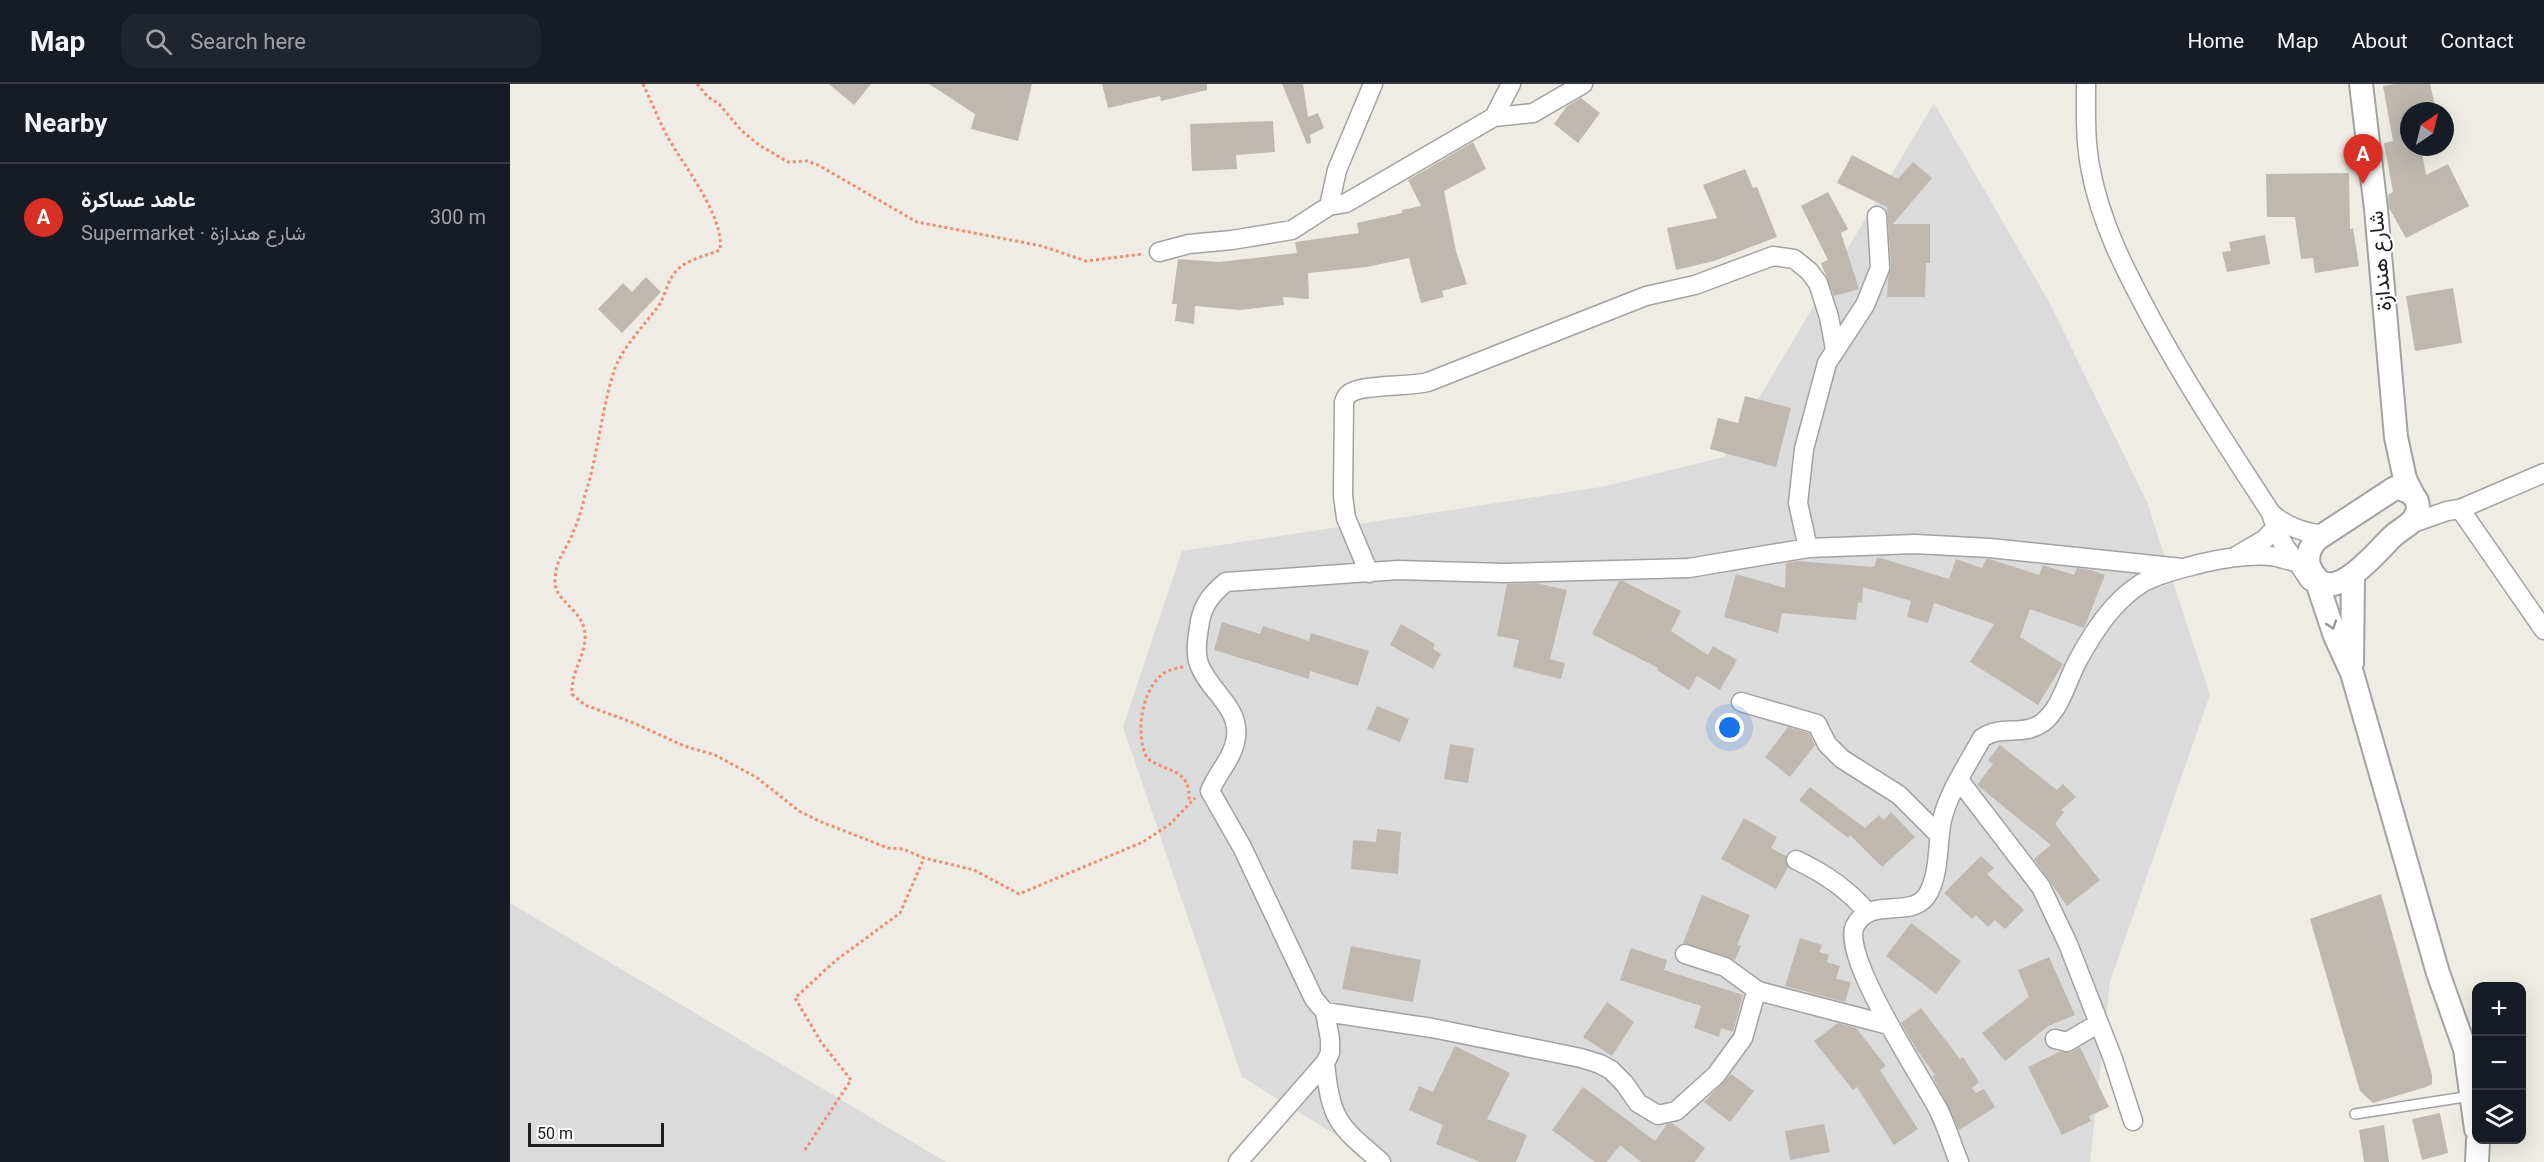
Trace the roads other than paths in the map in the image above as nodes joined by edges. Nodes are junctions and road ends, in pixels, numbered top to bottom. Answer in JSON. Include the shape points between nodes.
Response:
{"nodes":[{"id":1,"x":1373,"y":84,"type":"edge"},
{"id":2,"x":1511,"y":84,"type":"edge"},
{"id":3,"x":1583,"y":84,"type":"edge"},
{"id":4,"x":2086,"y":84,"type":"edge"},
{"id":5,"x":2361,"y":84,"type":"edge"},
{"id":6,"x":1494,"y":117,"type":"junction"},
{"id":7,"x":1329,"y":206,"type":"junction"},
{"id":8,"x":1877,"y":216,"type":"dead end"},
{"id":9,"x":1159,"y":252,"type":"road end"},
{"id":10,"x":1835,"y":349,"type":"junction"},
{"id":11,"x":2396,"y":437,"type":"junction"},
{"id":12,"x":2544,"y":473,"type":"edge"},
{"id":13,"x":2413,"y":495,"type":"junction"},
{"id":14,"x":2379,"y":497,"type":"junction"},
{"id":15,"x":2454,"y":510,"type":"junction"},
{"id":16,"x":2277,"y":522,"type":"junction"},
{"id":17,"x":2404,"y":527,"type":"junction"},
{"id":18,"x":2325,"y":535,"type":"junction"},
{"id":19,"x":1808,"y":548,"type":"junction"},
{"id":20,"x":2236,"y":556,"type":"junction"},
{"id":21,"x":2297,"y":562,"type":"junction"},
{"id":22,"x":2182,"y":568,"type":"junction"},
{"id":23,"x":2356,"y":572,"type":"junction"},
{"id":24,"x":1369,"y":573,"type":"junction"},
{"id":25,"x":2315,"y":576,"type":"junction"},
{"id":26,"x":2323,"y":598,"type":"junction"},
{"id":27,"x":2544,"y":630,"type":"edge"},
{"id":28,"x":2352,"y":673,"type":"junction"},
{"id":29,"x":1741,"y":702,"type":"dead end"},
{"id":30,"x":1959,"y":780,"type":"junction"},
{"id":31,"x":1939,"y":835,"type":"junction"},
{"id":32,"x":1796,"y":860,"type":"dead end"},
{"id":33,"x":1867,"y":912,"type":"junction"},
{"id":34,"x":1685,"y":954,"type":"dead end"},
{"id":35,"x":1758,"y":991,"type":"junction"},
{"id":36,"x":1325,"y":1012,"type":"junction"},
{"id":37,"x":2099,"y":1023,"type":"junction"},
{"id":38,"x":1889,"y":1025,"type":"junction"},
{"id":39,"x":2055,"y":1039,"type":"dead end"},
{"id":40,"x":1325,"y":1063,"type":"junction"},
{"id":41,"x":2472,"y":1096,"type":"joint"},
{"id":42,"x":2355,"y":1114,"type":"dead end"},
{"id":43,"x":2133,"y":1120,"type":"dead end"},
{"id":44,"x":2478,"y":1144,"type":"edge"},
{"id":45,"x":1238,"y":1162,"type":"edge"},
{"id":46,"x":1381,"y":1162,"type":"edge"},
{"id":47,"x":1959,"y":1162,"type":"edge"},
{"id":48,"x":2477,"y":1162,"type":"edge"}],
"edges":[{"from":1,"to":7,"type":"street","via":[[1337,170]]},
{"from":2,"to":6,"type":"street"},
{"from":3,"to":6,"type":"street","via":[[1533,113]]},
{"from":4,"to":16,"type":"street","via":[[2090,166],[2110,240],[2185,379]]},
{"from":5,"to":11,"type":"street","name":"شارع هندازة"},
{"from":6,"to":7,"type":"street","via":[[1346,203]]},
{"from":7,"to":9,"type":"street","via":[[1292,230]]},
{"from":8,"to":10,"type":"street","via":[[1880,268],[1865,305]]},
{"from":10,"to":19,"type":"street","via":[[1827,363],[1800,475],[1798,503]]},
{"from":10,"to":24,"type":"street","via":[[1818,283],[1794,258],[1773,256],[1695,285],[1646,296],[1413,387],[1362,388],[1349,393],[1344,402],[1343,496],[1346,518]]},
{"from":11,"to":13,"type":"street","name":"شارع هندازة","via":[[2405,479]]},
{"from":11,"to":14,"type":"street","name":"شارع هندازة"},
{"from":12,"to":15,"type":"street"},
{"from":13,"to":14,"type":"street","via":[[2395,488]]},
{"from":13,"to":15,"type":"street"},
{"from":13,"to":17,"type":"street","via":[[2417,513]]},
{"from":14,"to":18,"type":"street"},
{"from":15,"to":17,"type":"street"},
{"from":15,"to":27,"type":"street"},
{"from":16,"to":18,"type":"street"},
{"from":16,"to":20,"type":"street","via":[[2265,539]]},
{"from":16,"to":21,"type":"street","via":[[2286,549]]},
{"from":17,"to":23,"type":"street"},
{"from":18,"to":25,"type":"street","via":[[2308,553]]},
{"from":19,"to":22,"type":"street","via":[[1915,544],[1990,548]]},
{"from":19,"to":24,"type":"street","via":[[1689,568]]},
{"from":20,"to":21,"type":"street","via":[[2270,556]]},
{"from":20,"to":22,"type":"street"},
{"from":21,"to":25,"type":"street"},
{"from":21,"to":26,"type":"street"},
{"from":22,"to":30,"type":"street","via":[[2143,582],[2121,600],[2096,628],[2057,706],[2043,722],[2024,731],[1990,732],[1982,738]]},
{"from":23,"to":25,"type":"street","via":[[2339,584]]},
{"from":23,"to":28,"type":"street"},
{"from":24,"to":36,"type":"street","via":[[1226,582],[1204,604],[1200,616],[1199,666],[1234,716],[1236,737],[1210,791],[1242,847],[1314,999]]},
{"from":25,"to":26,"type":"street"},
{"from":26,"to":28,"type":"street","one_way":true},
{"from":28,"to":41,"type":"street","via":[[2438,973],[2465,1049]]},
{"from":29,"to":31,"type":"street","via":[[1817,724],[1827,744],[1842,759],[1899,795]]},
{"from":30,"to":31,"type":"street"},
{"from":30,"to":37,"type":"street","via":[[2041,887]]},
{"from":31,"to":33,"type":"street","via":[[1936,876],[1928,895],[1906,908]]},
{"from":32,"to":33,"type":"street","via":[[1852,894]]},
{"from":33,"to":38,"type":"street","via":[[1853,931],[1854,945]]},
{"from":34,"to":35,"type":"street","via":[[1725,967]]},
{"from":35,"to":36,"type":"street","via":[[1743,1038],[1716,1075],[1676,1111],[1658,1115],[1638,1103],[1611,1070],[1581,1058],[1432,1028]]},
{"from":35,"to":38,"type":"street"},
{"from":36,"to":40,"type":"street","via":[[1330,1039]]},
{"from":37,"to":39,"type":"street","via":[[2067,1042]]},
{"from":37,"to":43,"type":"street"},
{"from":38,"to":47,"type":"street","via":[[1939,1112]]},
{"from":40,"to":45,"type":"street"},
{"from":40,"to":46,"type":"street","via":[[1334,1115],[1349,1135]]},
{"from":41,"to":42,"type":"lane"},
{"from":44,"to":48,"type":"street"}]}
